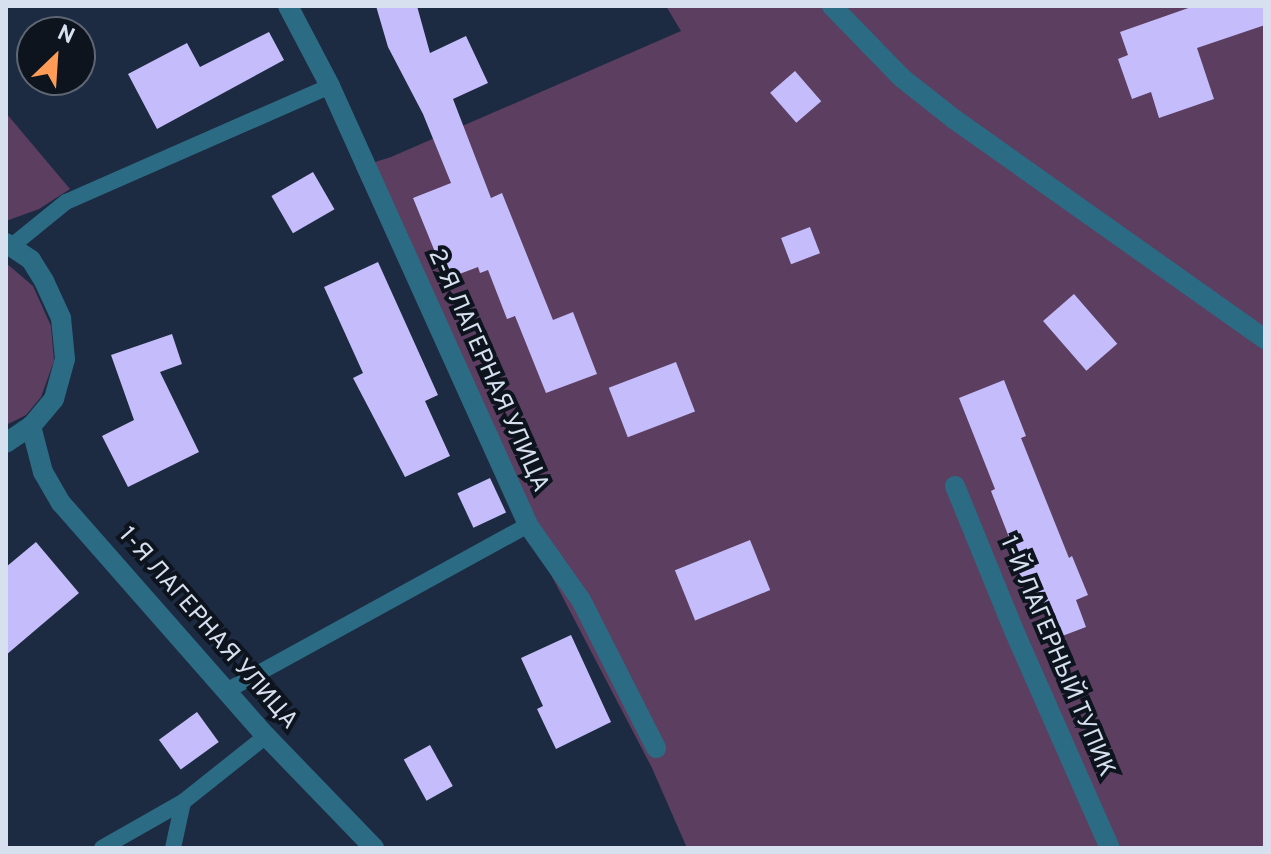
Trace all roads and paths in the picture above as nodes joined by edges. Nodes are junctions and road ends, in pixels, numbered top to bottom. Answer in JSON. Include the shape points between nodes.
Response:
{"nodes":[{"id":1,"x":288,"y":6,"type":"edge"},
{"id":2,"x":832,"y":6,"type":"edge"},
{"id":3,"x":330,"y":86,"type":"junction"},
{"id":4,"x":9,"y":244,"type":"edge"},
{"id":5,"x":1265,"y":339,"type":"edge"},
{"id":6,"x":31,"y":426,"type":"junction"},
{"id":7,"x":6,"y":443,"type":"edge"},
{"id":8,"x":955,"y":486,"type":"dead end"},
{"id":9,"x":528,"y":525,"type":"junction"},
{"id":10,"x":228,"y":690,"type":"junction"},
{"id":11,"x":266,"y":736,"type":"junction"},
{"id":12,"x":656,"y":748,"type":"dead end"},
{"id":13,"x":183,"y":802,"type":"junction"},
{"id":14,"x":102,"y":848,"type":"edge"},
{"id":15,"x":173,"y":848,"type":"edge"},
{"id":16,"x":374,"y":848,"type":"edge"},
{"id":17,"x":1110,"y":848,"type":"edge"}],
"edges":[{"from":1,"to":3,"type":"street","name":"2-Я ЛАГЕРНАЯ УЛИЦА"},
{"from":2,"to":5,"type":"street","via":[[902,78],[944,111]]},
{"from":3,"to":4,"type":"lane","via":[[66,202]]},
{"from":3,"to":9,"type":"street","name":"2-Я ЛАГЕРНАЯ УЛИЦА"},
{"from":4,"to":6,"type":"street","via":[[31,260],[61,318],[65,359],[54,399]]},
{"from":6,"to":7,"type":"street"},
{"from":6,"to":10,"type":"street","name":"1-Я ЛАГЕРНАЯ УЛИЦА","via":[[43,472],[61,503]]},
{"from":8,"to":17,"type":"street","name":"1-Й ЛАГЕРНЫЙ ТУПИК"},
{"from":9,"to":10,"type":"lane"},
{"from":9,"to":12,"type":"street","name":"2-Я ЛАГЕРНАЯ УЛИЦА","via":[[581,600]]},
{"from":10,"to":11,"type":"street","name":"1-Я ЛАГЕРНАЯ УЛИЦА"},
{"from":11,"to":13,"type":"lane"},
{"from":11,"to":16,"type":"street","name":"1-Я ЛАГЕРНАЯ УЛИЦА"},
{"from":13,"to":14,"type":"lane"},
{"from":13,"to":15,"type":"lane"}]}
